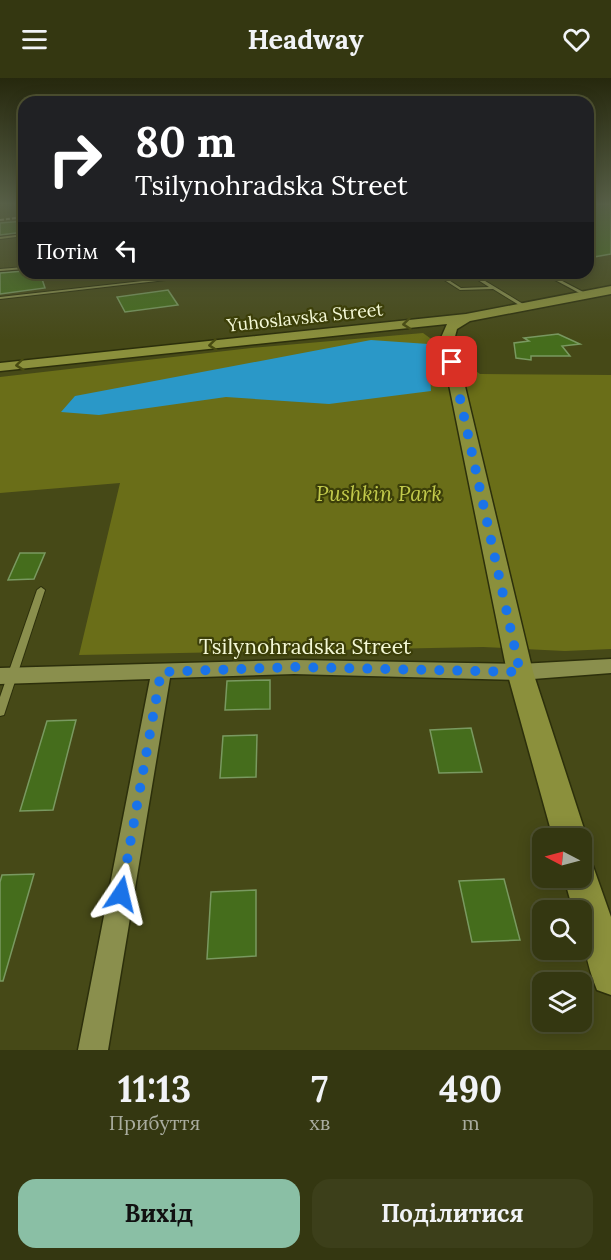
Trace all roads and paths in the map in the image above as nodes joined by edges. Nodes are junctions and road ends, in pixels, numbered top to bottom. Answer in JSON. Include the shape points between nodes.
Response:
{"nodes":[{"id":1,"x":18,"y":268,"type":"edge"},
{"id":2,"x":0,"y":270,"type":"edge"},
{"id":3,"x":176,"y":279,"type":"edge"},
{"id":4,"x":445,"y":279,"type":"edge"},
{"id":5,"x":479,"y":279,"type":"edge"},
{"id":6,"x":556,"y":279,"type":"edge"},
{"id":7,"x":143,"y":280,"type":"joint"},
{"id":8,"x":494,"y":288,"type":"junction"},
{"id":9,"x":611,"y":290,"type":"edge"},
{"id":10,"x":587,"y":295,"type":"junction"},
{"id":11,"x":0,"y":298,"type":"edge"},
{"id":12,"x":526,"y":307,"type":"junction"},
{"id":13,"x":465,"y":318,"type":"junction"},
{"id":14,"x":0,"y":367,"type":"edge"},
{"id":15,"x":41,"y":590,"type":"dead end"},
{"id":16,"x":611,"y":666,"type":"edge"},
{"id":17,"x":161,"y":672,"type":"junction"},
{"id":18,"x":520,"y":672,"type":"junction"},
{"id":19,"x":7,"y":675,"type":"edge"},
{"id":20,"x":0,"y":712,"type":"edge"},
{"id":21,"x":567,"y":828,"type":"edge"},
{"id":22,"x":584,"y":888,"type":"edge"},
{"id":23,"x":611,"y":976,"type":"edge"},
{"id":24,"x":93,"y":1050,"type":"edge"}],
"edges":[{"from":1,"to":2,"type":"lane"},
{"from":3,"to":7,"type":"lane"},
{"from":4,"to":8,"type":"lane","via":[[460,289]]},
{"from":5,"to":8,"type":"lane"},
{"from":6,"to":10,"type":"lane"},
{"from":7,"to":11,"type":"lane"},
{"from":8,"to":12,"type":"lane"},
{"from":9,"to":10,"type":"main road","name":"Yuhoslavska Street"},
{"from":10,"to":12,"type":"main road","name":"Yuhoslavska Street"},
{"from":12,"to":13,"type":"main road","name":"Yuhoslavska Street"},
{"from":13,"to":14,"type":"main road","name":"Yuhoslavska Street","one_way":true},
{"from":13,"to":18,"type":"main road","via":[[451,327],[447,340]]},
{"from":15,"to":19,"type":"lane"},
{"from":16,"to":18,"type":"street","name":"Tsilynohradska Street"},
{"from":17,"to":18,"type":"street","name":"Tsilynohradska Street","via":[[294,667]]},
{"from":17,"to":19,"type":"street","name":"Tsilynohradska Street"},
{"from":17,"to":24,"type":"street"},
{"from":18,"to":21,"type":"main road"},
{"from":19,"to":20,"type":"lane"},
{"from":22,"to":23,"type":"main road"}]}
